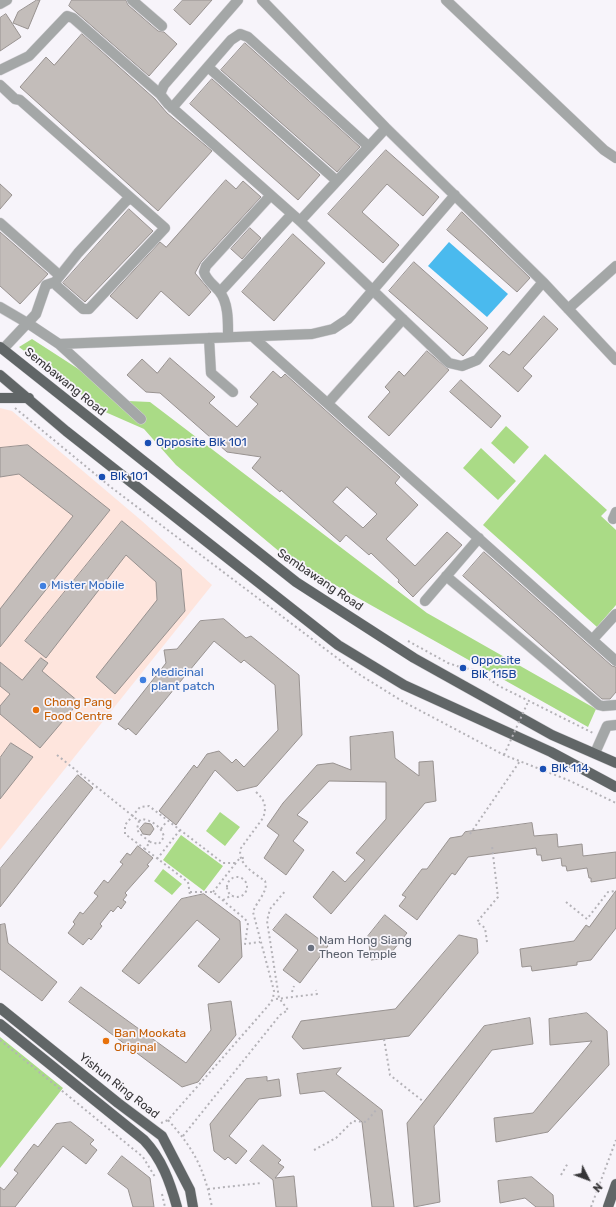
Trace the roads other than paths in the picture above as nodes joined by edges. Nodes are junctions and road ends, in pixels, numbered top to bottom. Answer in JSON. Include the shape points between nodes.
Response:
{"nodes":[{"id":1,"x":7,"y":0,"type":"edge"},
{"id":2,"x":132,"y":0,"type":"edge"},
{"id":3,"x":238,"y":0,"type":"edge"},
{"id":4,"x":262,"y":0,"type":"edge"},
{"id":5,"x":446,"y":0,"type":"edge"},
{"id":6,"x":0,"y":4,"type":"edge"},
{"id":7,"x":162,"y":26,"type":"dead end"},
{"id":8,"x":208,"y":67,"type":"junction"},
{"id":9,"x":0,"y":70,"type":"edge"},
{"id":10,"x":0,"y":86,"type":"edge"},
{"id":11,"x":160,"y":94,"type":"junction"},
{"id":12,"x":172,"y":108,"type":"junction"},
{"id":13,"x":386,"y":128,"type":"junction"},
{"id":14,"x":368,"y":146,"type":"junction"},
{"id":15,"x":616,"y":158,"type":"edge"},
{"id":16,"x":337,"y":181,"type":"junction"},
{"id":17,"x":455,"y":195,"type":"junction"},
{"id":18,"x":270,"y":196,"type":"junction"},
{"id":19,"x":130,"y":199,"type":"junction"},
{"id":20,"x":292,"y":214,"type":"junction"},
{"id":21,"x":300,"y":221,"type":"junction"},
{"id":22,"x":0,"y":223,"type":"edge"},
{"id":23,"x":616,"y":266,"type":"edge"},
{"id":24,"x":57,"y":279,"type":"junction"},
{"id":25,"x":543,"y":282,"type":"junction"},
{"id":26,"x":373,"y":290,"type":"junction"},
{"id":27,"x":220,"y":292,"type":"junction"},
{"id":28,"x":0,"y":307,"type":"edge"},
{"id":29,"x":568,"y":309,"type":"junction"},
{"id":30,"x":403,"y":318,"type":"junction"},
{"id":31,"x":29,"y":324,"type":"junction"},
{"id":32,"x":228,"y":337,"type":"junction"},
{"id":33,"x":253,"y":337,"type":"junction"},
{"id":34,"x":209,"y":338,"type":"junction"},
{"id":35,"x":59,"y":344,"type":"junction"},
{"id":36,"x":1,"y":349,"type":"edge"},
{"id":37,"x":616,"y":360,"type":"edge"},
{"id":38,"x":0,"y":375,"type":"edge"},
{"id":39,"x":233,"y":392,"type":"dead end"},
{"id":40,"x":0,"y":398,"type":"edge"},
{"id":41,"x":29,"y":398,"type":"junction"},
{"id":42,"x":328,"y":403,"type":"junction"},
{"id":43,"x":141,"y":418,"type":"dead end"},
{"id":44,"x":479,"y":538,"type":"junction"},
{"id":45,"x":446,"y":576,"type":"junction"},
{"id":46,"x":425,"y":601,"type":"dead end"},
{"id":47,"x":616,"y":614,"type":"edge"},
{"id":48,"x":593,"y":639,"type":"junction"},
{"id":49,"x":616,"y":661,"type":"edge"},
{"id":50,"x":616,"y":705,"type":"edge"},
{"id":51,"x":616,"y":725,"type":"edge"},
{"id":52,"x":595,"y":753,"type":"junction"},
{"id":53,"x":616,"y":763,"type":"edge"},
{"id":54,"x":616,"y":787,"type":"edge"},
{"id":55,"x":0,"y":1008,"type":"edge"},
{"id":56,"x":0,"y":1024,"type":"edge"},
{"id":57,"x":616,"y":1184,"type":"edge"},
{"id":58,"x":177,"y":1207,"type":"edge"},
{"id":59,"x":194,"y":1207,"type":"edge"},
{"id":60,"x":608,"y":1207,"type":"edge"}],
"edges":[{"from":1,"to":6,"type":"street"},
{"from":2,"to":7,"type":"street"},
{"from":3,"to":11,"type":"street","via":[[164,85]]},
{"from":4,"to":13,"type":"street"},
{"from":5,"to":15,"type":"street","via":[[604,150]]},
{"from":8,"to":12,"type":"street"},
{"from":8,"to":14,"type":"street","via":[[231,40],[240,34],[248,37]]},
{"from":8,"to":16,"type":"street"},
{"from":9,"to":11,"type":"street","via":[[30,56],[67,16],[73,18]]},
{"from":10,"to":19,"type":"street","via":[[15,99],[20,100]]},
{"from":11,"to":12,"type":"street"},
{"from":12,"to":18,"type":"street"},
{"from":13,"to":14,"type":"street"},
{"from":13,"to":17,"type":"street"},
{"from":14,"to":16,"type":"street"},
{"from":16,"to":21,"type":"street"},
{"from":17,"to":25,"type":"street"},
{"from":17,"to":26,"type":"street"},
{"from":18,"to":20,"type":"street"},
{"from":18,"to":27,"type":"street","via":[[206,266],[204,272],[207,280]]},
{"from":19,"to":24,"type":"street","via":[[126,200]]},
{"from":19,"to":24,"type":"street","via":[[165,228],[89,309],[83,309],[57,286]]},
{"from":20,"to":21,"type":"street"},
{"from":20,"to":27,"type":"street"},
{"from":21,"to":26,"type":"street"},
{"from":22,"to":24,"type":"street"},
{"from":23,"to":29,"type":"street"},
{"from":24,"to":31,"type":"street","via":[[46,285],[36,314]]},
{"from":25,"to":29,"type":"street"},
{"from":25,"to":30,"type":"street","via":[[477,360],[462,366],[449,362]]},
{"from":26,"to":30,"type":"street"},
{"from":26,"to":33,"type":"street","via":[[348,319],[333,329],[312,334]]},
{"from":27,"to":32,"type":"street","via":[[228,320]]},
{"from":28,"to":31,"type":"street"},
{"from":29,"to":37,"type":"street"},
{"from":30,"to":42,"type":"street"},
{"from":31,"to":35,"type":"street"},
{"from":31,"to":36,"type":"street"},
{"from":32,"to":33,"type":"street"},
{"from":32,"to":34,"type":"street"},
{"from":33,"to":42,"type":"street"},
{"from":34,"to":35,"type":"street"},
{"from":34,"to":39,"type":"street","via":[[211,373]]},
{"from":35,"to":43,"type":"street"},
{"from":36,"to":52,"type":"main road","name":"Sembawang Road","via":[[296,582],[414,658],[552,735]]},
{"from":38,"to":41,"type":"main road"},
{"from":40,"to":41,"type":"main road"},
{"from":41,"to":54,"type":"main road","via":[[66,431],[338,645],[404,685],[550,752]]},
{"from":42,"to":44,"type":"street"},
{"from":44,"to":45,"type":"street"},
{"from":44,"to":48,"type":"street"},
{"from":45,"to":46,"type":"street"},
{"from":45,"to":50,"type":"street","via":[[599,704]]},
{"from":47,"to":48,"type":"street"},
{"from":48,"to":49,"type":"street"},
{"from":51,"to":52,"type":"street","via":[[607,726]]},
{"from":52,"to":53,"type":"main road","name":"Sembawang Road"},
{"from":55,"to":59,"type":"main road","name":"Yishun Ring Road","via":[[162,1136],[190,1190]]},
{"from":56,"to":58,"type":"main road","via":[[144,1140],[168,1177]]},
{"from":57,"to":60,"type":"main road"}]}
